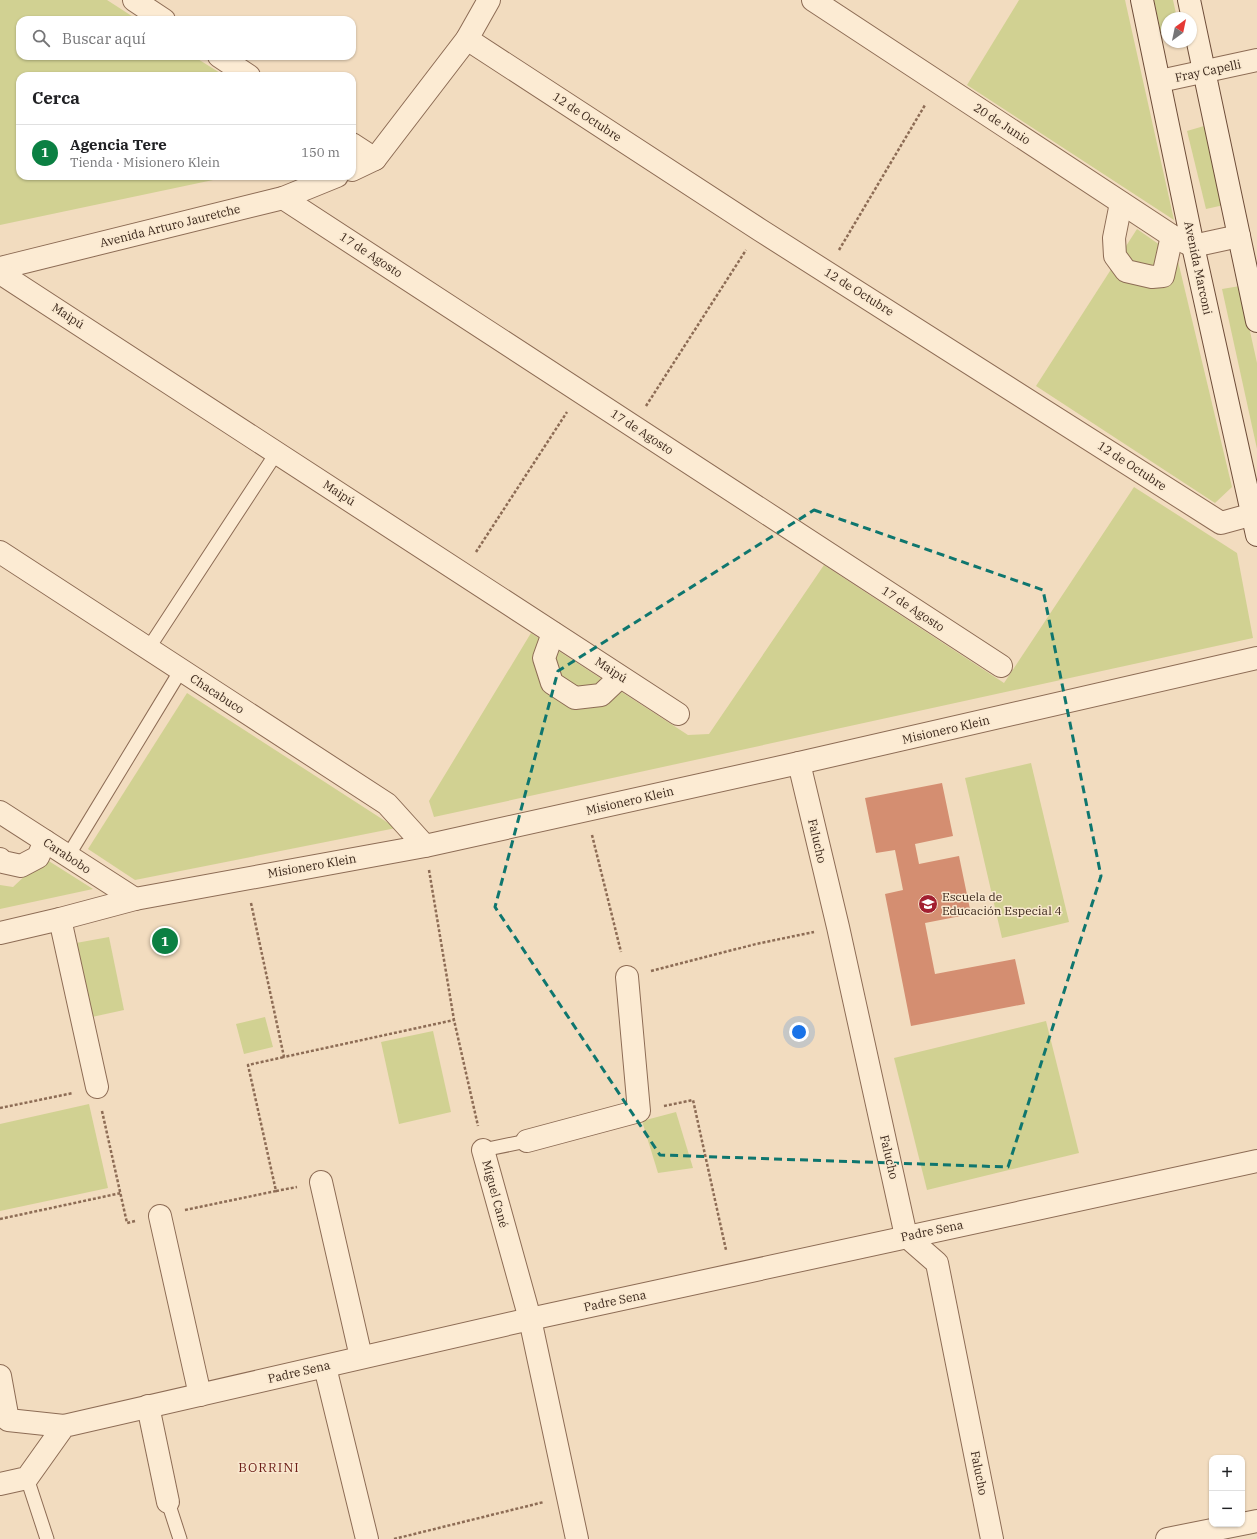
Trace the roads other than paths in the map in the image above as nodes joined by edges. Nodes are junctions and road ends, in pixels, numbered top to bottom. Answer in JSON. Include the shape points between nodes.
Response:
{"nodes":[{"id":1,"x":134,"y":0,"type":"edge"},
{"id":2,"x":489,"y":0,"type":"edge"},
{"id":3,"x":813,"y":0,"type":"edge"},
{"id":4,"x":1142,"y":0,"type":"edge"},
{"id":5,"x":1190,"y":0,"type":"edge"},
{"id":6,"x":158,"y":16,"type":"edge"},
{"id":7,"x":467,"y":39,"type":"junction"},
{"id":8,"x":225,"y":60,"type":"edge"},
{"id":9,"x":1257,"y":60,"type":"edge"},
{"id":10,"x":243,"y":72,"type":"edge"},
{"id":11,"x":1204,"y":72,"type":"junction"},
{"id":12,"x":1160,"y":81,"type":"junction"},
{"id":13,"x":356,"y":147,"type":"edge"},
{"id":14,"x":375,"y":159,"type":"junction"},
{"id":15,"x":356,"y":168,"type":"edge"},
{"id":16,"x":327,"y":180,"type":"edge"},
{"id":17,"x":283,"y":198,"type":"junction"},
{"id":18,"x":1121,"y":203,"type":"junction"},
{"id":19,"x":1172,"y":236,"type":"junction"},
{"id":20,"x":1239,"y":236,"type":"junction"},
{"id":21,"x":1193,"y":246,"type":"junction"},
{"id":22,"x":0,"y":268,"type":"edge"},
{"id":23,"x":0,"y":273,"type":"edge"},
{"id":24,"x":1257,"y":321,"type":"edge"},
{"id":25,"x":277,"y":452,"type":"junction"},
{"id":26,"x":1256,"y":521,"type":"edge"},
{"id":27,"x":0,"y":552,"type":"edge"},
{"id":28,"x":553,"y":633,"type":"junction"},
{"id":29,"x":148,"y":648,"type":"junction"},
{"id":30,"x":1257,"y":658,"type":"edge"},
{"id":31,"x":1001,"y":666,"type":"dead end"},
{"id":32,"x":181,"y":670,"type":"junction"},
{"id":33,"x":620,"y":677,"type":"junction"},
{"id":34,"x":678,"y":714,"type":"dead end"},
{"id":35,"x":799,"y":763,"type":"junction"},
{"id":36,"x":1,"y":814,"type":"edge"},
{"id":37,"x":45,"y":841,"type":"junction"},
{"id":38,"x":425,"y":846,"type":"junction"},
{"id":39,"x":68,"y":856,"type":"junction"},
{"id":40,"x":0,"y":859,"type":"edge"},
{"id":41,"x":135,"y":899,"type":"junction"},
{"id":42,"x":60,"y":919,"type":"junction"},
{"id":43,"x":0,"y":933,"type":"edge"},
{"id":44,"x":627,"y":977,"type":"road end"},
{"id":45,"x":97,"y":1087,"type":"road end"},
{"id":46,"x":527,"y":1141,"type":"joint"},
{"id":47,"x":483,"y":1150,"type":"joint"},
{"id":48,"x":1257,"y":1161,"type":"edge"},
{"id":49,"x":321,"y":1182,"type":"dead end"},
{"id":50,"x":160,"y":1216,"type":"road end"},
{"id":51,"x":906,"y":1236,"type":"junction"},
{"id":52,"x":530,"y":1319,"type":"junction"},
{"id":53,"x":361,"y":1357,"type":"junction"},
{"id":54,"x":325,"y":1367,"type":"junction"},
{"id":55,"x":0,"y":1376,"type":"edge"},
{"id":56,"x":200,"y":1395,"type":"junction"},
{"id":57,"x":148,"y":1406,"type":"junction"},
{"id":58,"x":64,"y":1426,"type":"junction"},
{"id":59,"x":27,"y":1478,"type":"junction"},
{"id":60,"x":0,"y":1484,"type":"edge"},
{"id":61,"x":168,"y":1502,"type":"joint"},
{"id":62,"x":1257,"y":1521,"type":"edge"},
{"id":63,"x":48,"y":1539,"type":"edge"},
{"id":64,"x":180,"y":1539,"type":"edge"},
{"id":65,"x":367,"y":1539,"type":"edge"},
{"id":66,"x":577,"y":1539,"type":"edge"},
{"id":67,"x":992,"y":1539,"type":"edge"},
{"id":68,"x":1166,"y":1539,"type":"edge"}],
"edges":[{"from":1,"to":6,"type":"street"},
{"from":2,"to":7,"type":"street"},
{"from":3,"to":18,"type":"street","name":"20 de Junio"},
{"from":4,"to":12,"type":"street","name":"Avenida Marconi"},
{"from":5,"to":11,"type":"street"},
{"from":7,"to":14,"type":"street"},
{"from":7,"to":26,"type":"street","name":"12 de Octubre","via":[[760,230],[1221,523]]},
{"from":8,"to":10,"type":"street"},
{"from":9,"to":11,"type":"street","name":"Fray Capelli"},
{"from":11,"to":12,"type":"street","name":"Fray Capelli"},
{"from":11,"to":20,"type":"street"},
{"from":12,"to":21,"type":"street","name":"Avenida Marconi"},
{"from":13,"to":14,"type":"street"},
{"from":14,"to":15,"type":"street"},
{"from":16,"to":17,"type":"street","name":"Avenida Arturo Jauretche"},
{"from":17,"to":22,"type":"street","name":"Avenida Arturo Jauretche"},
{"from":17,"to":31,"type":"street","name":"17 de Agosto"},
{"from":18,"to":19,"type":"street","name":"20 de Junio"},
{"from":18,"to":19,"type":"street","via":[[1114,238],[1115,256],[1126,271],[1152,277],[1163,276]]},
{"from":19,"to":21,"type":"street","name":"20 de Junio"},
{"from":20,"to":21,"type":"street"},
{"from":20,"to":24,"type":"street"},
{"from":21,"to":26,"type":"street","name":"Avenida Marconi"},
{"from":23,"to":25,"type":"street","name":"Maipú"},
{"from":25,"to":28,"type":"street","name":"Maipú"},
{"from":25,"to":29,"type":"lane"},
{"from":27,"to":29,"type":"street","name":"Chacabuco"},
{"from":28,"to":33,"type":"street","name":"Maipú"},
{"from":28,"to":33,"type":"street","via":[[544,658],[552,683],[575,698],[602,695]]},
{"from":29,"to":32,"type":"street","name":"Chacabuco"},
{"from":30,"to":35,"type":"street","name":"Misionero Klein"},
{"from":32,"to":38,"type":"street","name":"Chacabuco","via":[[387,804]]},
{"from":32,"to":39,"type":"lane"},
{"from":33,"to":34,"type":"street","name":"Maipú"},
{"from":35,"to":38,"type":"street","name":"Misionero Klein"},
{"from":35,"to":51,"type":"street","name":"Falucho"},
{"from":36,"to":37,"type":"street","name":"Carabobo"},
{"from":37,"to":39,"type":"street","name":"Carabobo"},
{"from":37,"to":40,"type":"street","via":[[38,857],[21,866]]},
{"from":38,"to":41,"type":"street","name":"Misionero Klein"},
{"from":39,"to":41,"type":"street","name":"Carabobo"},
{"from":41,"to":42,"type":"street","name":"Misionero Klein"},
{"from":42,"to":43,"type":"street","name":"Misionero Klein"},
{"from":42,"to":45,"type":"street"},
{"from":44,"to":46,"type":"street","via":[[639,1111]]},
{"from":46,"to":47,"type":"lane"},
{"from":47,"to":52,"type":"street","name":"Miguel Cané"},
{"from":48,"to":51,"type":"street","name":"Padre Sena"},
{"from":49,"to":53,"type":"street"},
{"from":50,"to":56,"type":"street"},
{"from":51,"to":52,"type":"street","name":"Padre Sena"},
{"from":51,"to":67,"type":"street","name":"Falucho","via":[[937,1263]]},
{"from":52,"to":53,"type":"street","name":"Padre Sena"},
{"from":52,"to":66,"type":"street","name":"Miguel Cané"},
{"from":53,"to":54,"type":"street","name":"Padre Sena"},
{"from":54,"to":56,"type":"street","name":"Padre Sena"},
{"from":54,"to":65,"type":"street"},
{"from":55,"to":58,"type":"street","name":"Padre Sena","via":[[8,1420]]},
{"from":56,"to":57,"type":"street","name":"Padre Sena"},
{"from":57,"to":58,"type":"street","name":"Padre Sena"},
{"from":57,"to":61,"type":"street"},
{"from":58,"to":59,"type":"street"},
{"from":59,"to":60,"type":"street"},
{"from":59,"to":63,"type":"lane"},
{"from":61,"to":64,"type":"lane"},
{"from":62,"to":68,"type":"street"}]}
